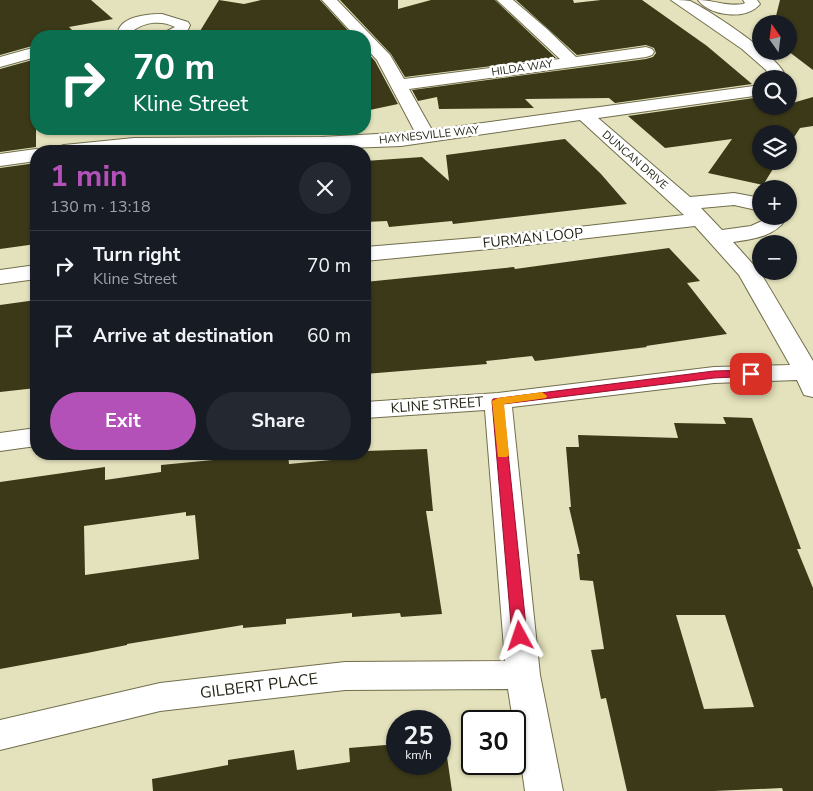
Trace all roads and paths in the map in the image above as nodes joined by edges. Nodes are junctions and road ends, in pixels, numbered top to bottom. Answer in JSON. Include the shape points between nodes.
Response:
{"nodes":[{"id":1,"x":329,"y":0,"type":"edge"},
{"id":2,"x":504,"y":0,"type":"edge"},
{"id":3,"x":750,"y":0,"type":"edge"},
{"id":4,"x":706,"y":2,"type":"edge"},
{"id":5,"x":682,"y":3,"type":"edge"},
{"id":6,"x":126,"y":30,"type":"edge"},
{"id":7,"x":181,"y":30,"type":"edge"},
{"id":8,"x":357,"y":30,"type":"edge"},
{"id":9,"x":371,"y":44,"type":"edge"},
{"id":10,"x":646,"y":52,"type":"dead end"},
{"id":11,"x":30,"y":54,"type":"edge"},
{"id":12,"x":0,"y":62,"type":"edge"},
{"id":13,"x":572,"y":62,"type":"junction"},
{"id":14,"x":776,"y":70,"type":"edge"},
{"id":15,"x":399,"y":85,"type":"junction"},
{"id":16,"x":752,"y":91,"type":"edge"},
{"id":17,"x":584,"y":115,"type":"junction"},
{"id":18,"x":168,"y":135,"type":"edge"},
{"id":19,"x":191,"y":135,"type":"edge"},
{"id":20,"x":427,"y":137,"type":"junction"},
{"id":21,"x":124,"y":145,"type":"edge"},
{"id":22,"x":30,"y":156,"type":"edge"},
{"id":23,"x":0,"y":160,"type":"edge"},
{"id":24,"x":752,"y":202,"type":"edge"},
{"id":25,"x":693,"y":212,"type":"junction"},
{"id":26,"x":773,"y":225,"type":"edge"},
{"id":27,"x":718,"y":237,"type":"junction"},
{"id":28,"x":371,"y":253,"type":"edge"},
{"id":29,"x":30,"y":273,"type":"edge"},
{"id":30,"x":0,"y":277,"type":"edge"},
{"id":31,"x":810,"y":381,"type":"edge"},
{"id":32,"x":498,"y":401,"type":"junction"},
{"id":33,"x":371,"y":410,"type":"edge"},
{"id":34,"x":30,"y":438,"type":"edge"},
{"id":35,"x":0,"y":442,"type":"edge"},
{"id":36,"x":523,"y":675,"type":"junction"},
{"id":37,"x":0,"y":735,"type":"edge"},
{"id":38,"x":544,"y":791,"type":"edge"}],
"edges":[{"from":1,"to":8,"type":"street"},
{"from":2,"to":13,"type":"street"},
{"from":3,"to":4,"type":"street","via":[[753,4],[740,9],[718,8]]},
{"from":4,"to":5,"type":"street"},
{"from":5,"to":14,"type":"street"},
{"from":6,"to":7,"type":"street","via":[[144,20],[163,19],[179,22],[183,25]]},
{"from":9,"to":15,"type":"street","via":[[384,58]]},
{"from":10,"to":13,"type":"street","name":"HILDA WAY"},
{"from":11,"to":12,"type":"street"},
{"from":13,"to":15,"type":"street","name":"HILDA WAY"},
{"from":15,"to":20,"type":"street"},
{"from":16,"to":17,"type":"street","name":"HAYNESVILLE WAY"},
{"from":17,"to":20,"type":"street","name":"HAYNESVILLE WAY"},
{"from":17,"to":25,"type":"street","name":"DUNCAN DRIVE"},
{"from":18,"to":21,"type":"street","name":"HAYNESVILLE WAY"},
{"from":19,"to":20,"type":"street","name":"HAYNESVILLE WAY","via":[[245,142],[321,143]]},
{"from":22,"to":23,"type":"street"},
{"from":24,"to":25,"type":"street","via":[[730,199]]},
{"from":25,"to":27,"type":"street","name":"DUNCAN DRIVE"},
{"from":25,"to":28,"type":"street","name":"FURMAN LOOP","via":[[499,242]]},
{"from":26,"to":27,"type":"street"},
{"from":27,"to":31,"type":"street","name":"DUNCAN DRIVE","via":[[750,272]]},
{"from":29,"to":30,"type":"street"},
{"from":31,"to":32,"type":"street","name":"KLINE STREET","via":[[714,375]]},
{"from":32,"to":33,"type":"street","name":"KLINE STREET"},
{"from":32,"to":36,"type":"street"},
{"from":34,"to":35,"type":"street"},
{"from":36,"to":37,"type":"street","name":"GILBERT PLACE","via":[[345,676],[160,697]]},
{"from":36,"to":38,"type":"street"}]}
